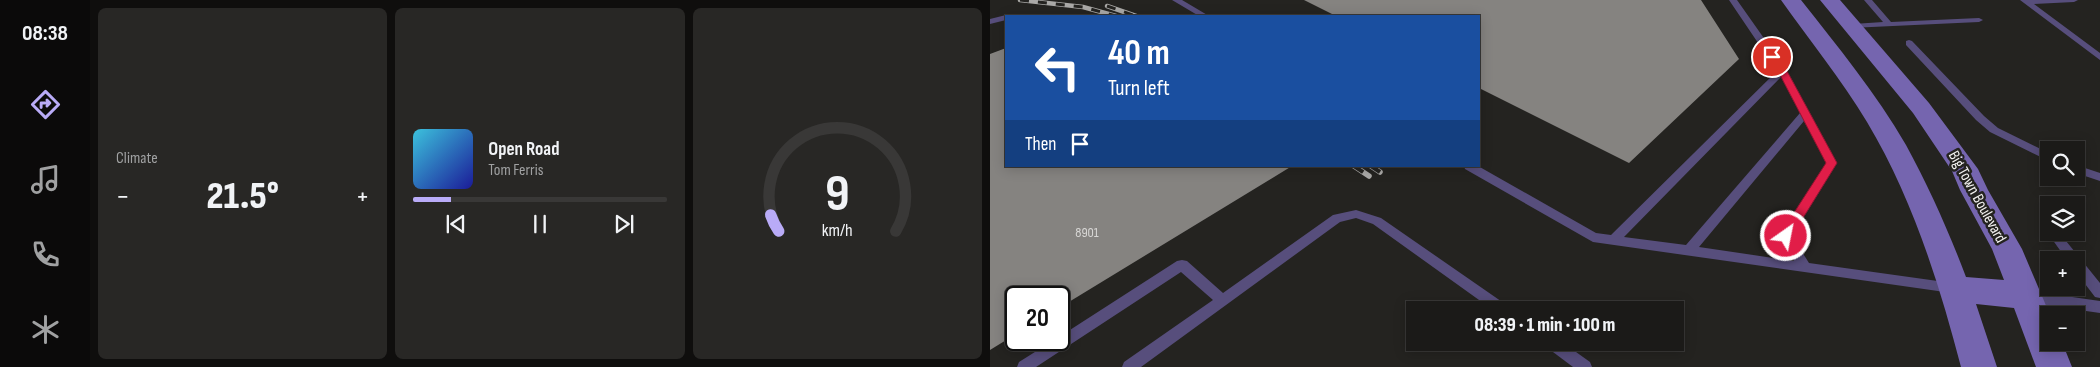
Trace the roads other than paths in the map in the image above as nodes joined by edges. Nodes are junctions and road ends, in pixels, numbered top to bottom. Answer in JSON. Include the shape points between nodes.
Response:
{"nodes":[{"id":1,"x":1176,"y":0,"type":"edge"},
{"id":2,"x":1733,"y":0,"type":"edge"},
{"id":3,"x":1791,"y":0,"type":"edge"},
{"id":4,"x":1830,"y":0,"type":"edge"},
{"id":5,"x":1868,"y":0,"type":"edge"},
{"id":6,"x":2074,"y":0,"type":"edge"},
{"id":7,"x":2026,"y":1,"type":"edge"},
{"id":8,"x":1203,"y":15,"type":"edge"},
{"id":9,"x":1005,"y":17,"type":"edge"},
{"id":10,"x":1979,"y":20,"type":"dead end"},
{"id":11,"x":990,"y":22,"type":"edge"},
{"id":12,"x":1889,"y":24,"type":"junction"},
{"id":13,"x":1852,"y":26,"type":"junction"},
{"id":14,"x":1811,"y":27,"type":"junction"},
{"id":15,"x":1909,"y":43,"type":"dead end"},
{"id":16,"x":2100,"y":57,"type":"edge"},
{"id":17,"x":1782,"y":71,"type":"junction"},
{"id":18,"x":1806,"y":114,"type":"junction"},
{"id":19,"x":2040,"y":153,"type":"edge"},
{"id":20,"x":1471,"y":167,"type":"edge"},
{"id":21,"x":2085,"y":172,"type":"edge"},
{"id":22,"x":2100,"y":177,"type":"edge"},
{"id":23,"x":1614,"y":239,"type":"junction"},
{"id":24,"x":2060,"y":241,"type":"edge"},
{"id":25,"x":1689,"y":250,"type":"junction"},
{"id":26,"x":2067,"y":251,"type":"edge"},
{"id":27,"x":1805,"y":267,"type":"junction"},
{"id":28,"x":2085,"y":273,"type":"edge"},
{"id":29,"x":1954,"y":289,"type":"junction"},
{"id":30,"x":2100,"y":292,"type":"edge"},
{"id":31,"x":2026,"y":296,"type":"junction"},
{"id":32,"x":1222,"y":300,"type":"junction"},
{"id":33,"x":1490,"y":301,"type":"edge"},
{"id":34,"x":2100,"y":307,"type":"edge"},
{"id":35,"x":1563,"y":351,"type":"edge"},
{"id":36,"x":1024,"y":367,"type":"edge"},
{"id":37,"x":1129,"y":367,"type":"edge"},
{"id":38,"x":1585,"y":367,"type":"edge"},
{"id":39,"x":1979,"y":367,"type":"edge"},
{"id":40,"x":2054,"y":367,"type":"edge"}],
"edges":[{"from":1,"to":8,"type":"lane"},
{"from":2,"to":17,"type":"lane"},
{"from":3,"to":14,"type":"main road"},
{"from":4,"to":13,"type":"main road","name":"Big Town Boulevard"},
{"from":5,"to":12,"type":"lane"},
{"from":6,"to":7,"type":"lane"},
{"from":7,"to":16,"type":"lane"},
{"from":9,"to":11,"type":"lane"},
{"from":10,"to":12,"type":"lane"},
{"from":12,"to":13,"type":"lane"},
{"from":13,"to":14,"type":"main road"},
{"from":13,"to":31,"type":"main road","name":"Big Town Boulevard","via":[[1921,108],[1965,169],[2007,249]]},
{"from":14,"to":29,"type":"main road","via":[[1873,112],[1904,166]]},
{"from":15,"to":19,"type":"lane","via":[[1994,130]]},
{"from":17,"to":18,"type":"lane"},
{"from":17,"to":23,"type":"lane"},
{"from":18,"to":25,"type":"lane"},
{"from":18,"to":27,"type":"lane","via":[[1832,163],[1786,236]]},
{"from":20,"to":23,"type":"lane","via":[[1594,237]]},
{"from":21,"to":22,"type":"lane"},
{"from":23,"to":25,"type":"lane"},
{"from":24,"to":26,"type":"lane"},
{"from":25,"to":27,"type":"lane"},
{"from":27,"to":29,"type":"lane"},
{"from":28,"to":30,"type":"lane"},
{"from":29,"to":31,"type":"main road"},
{"from":29,"to":39,"type":"main road"},
{"from":31,"to":34,"type":"lane"},
{"from":31,"to":40,"type":"main road","name":"Big Town Boulevard"},
{"from":32,"to":33,"type":"lane","via":[[1337,218],[1356,214],[1377,221]]},
{"from":32,"to":36,"type":"lane","via":[[1182,265]]},
{"from":32,"to":37,"type":"lane"},
{"from":35,"to":38,"type":"lane"}]}
